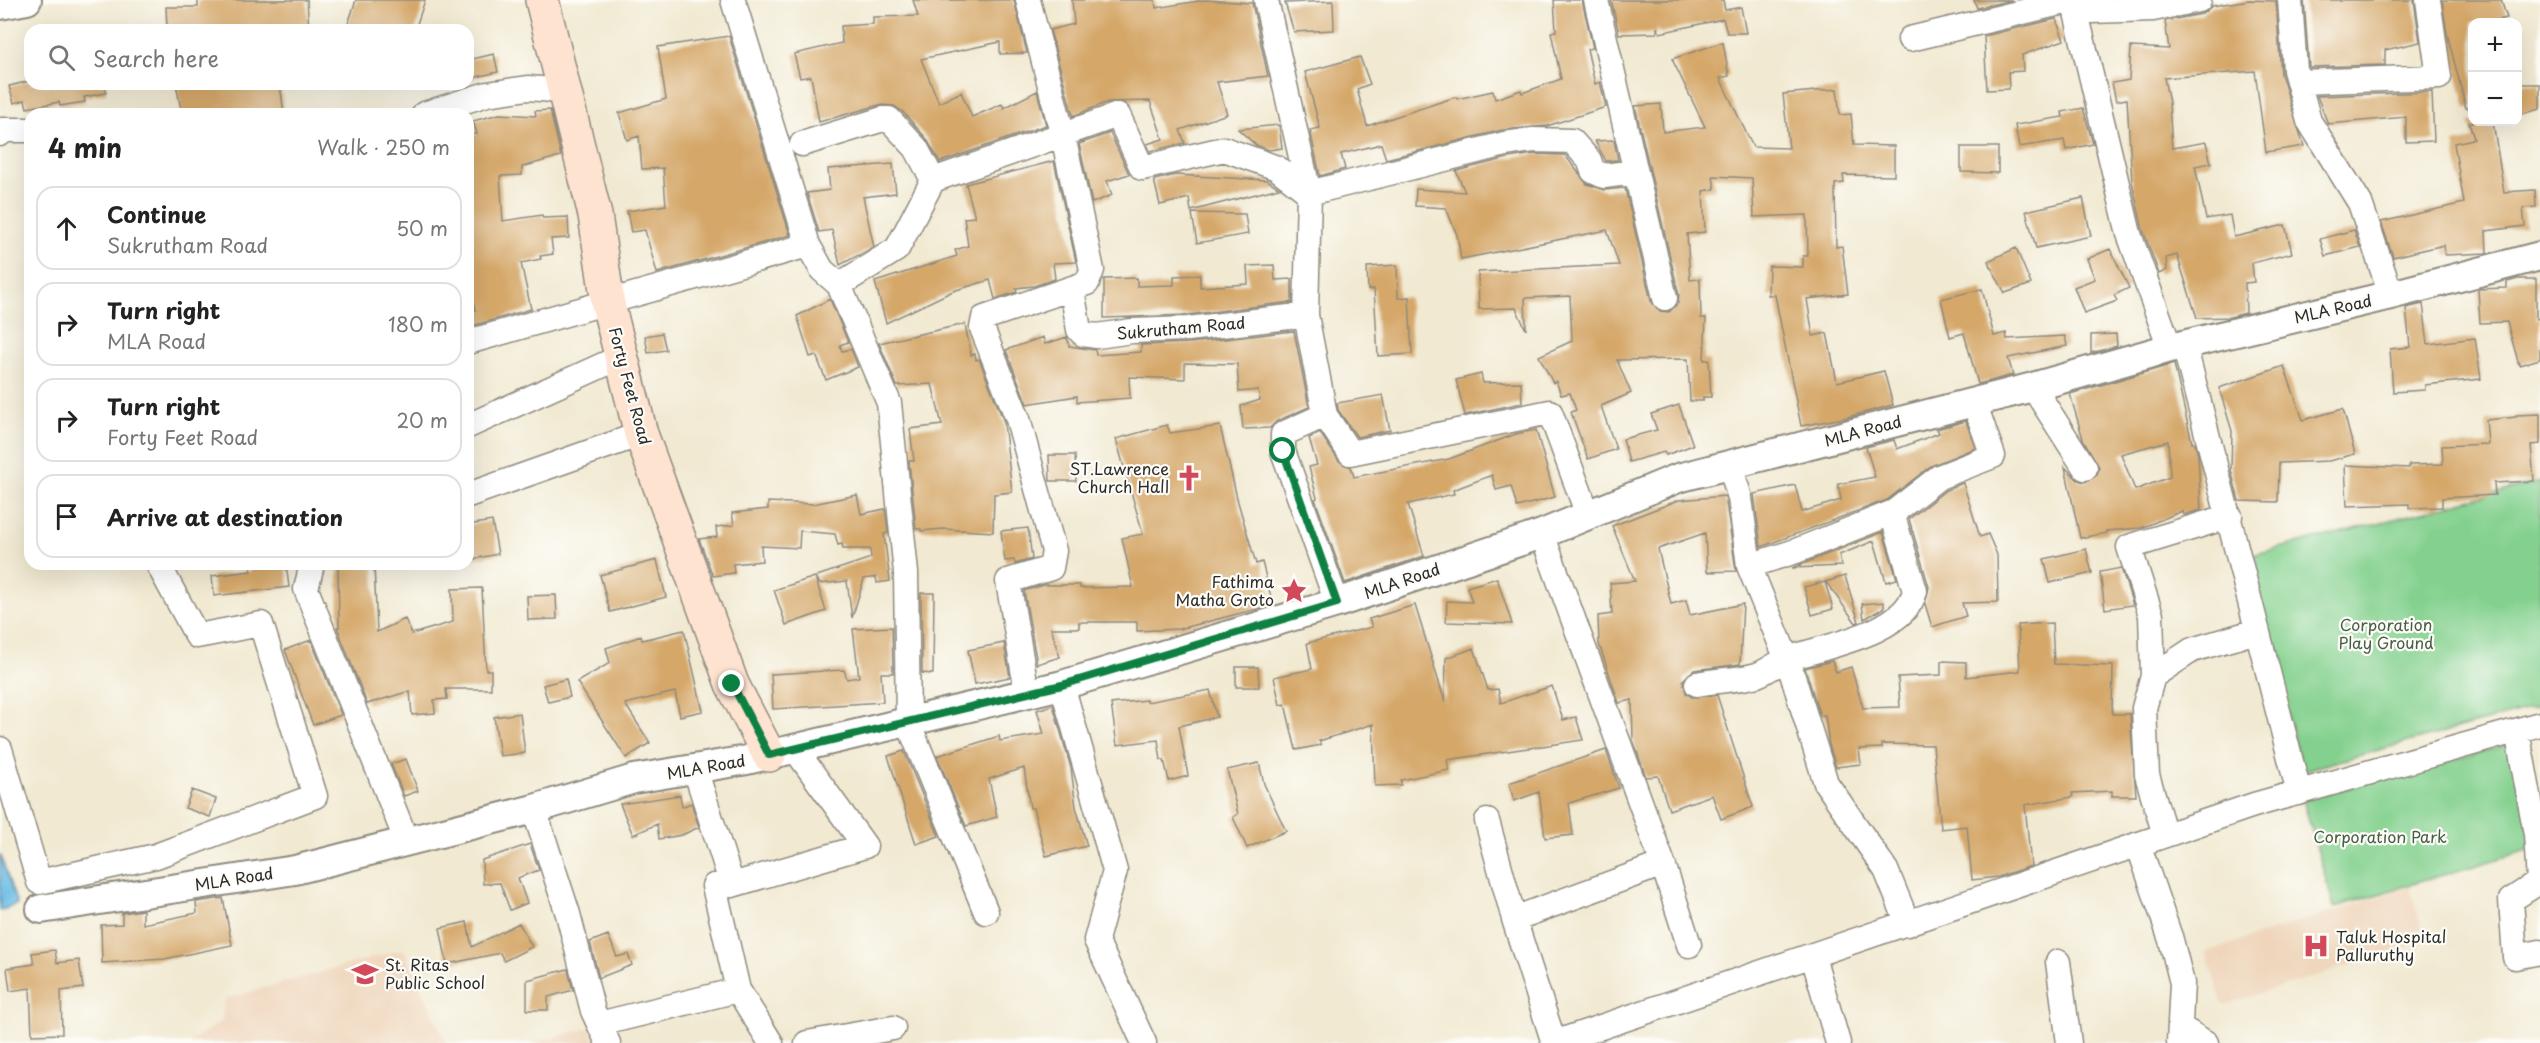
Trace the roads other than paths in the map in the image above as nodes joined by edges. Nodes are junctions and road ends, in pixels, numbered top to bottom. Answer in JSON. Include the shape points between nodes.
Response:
{"nodes":[{"id":1,"x":27,"y":0,"type":"edge"},
{"id":2,"x":542,"y":0,"type":"edge"},
{"id":3,"x":733,"y":0,"type":"edge"},
{"id":4,"x":1028,"y":0,"type":"edge"},
{"id":5,"x":1266,"y":0,"type":"edge"},
{"id":6,"x":1596,"y":0,"type":"edge"},
{"id":7,"x":2073,"y":0,"type":"edge"},
{"id":8,"x":2199,"y":0,"type":"edge"},
{"id":9,"x":2290,"y":0,"type":"edge"},
{"id":10,"x":2428,"y":0,"type":"edge"},
{"id":11,"x":0,"y":5,"type":"edge"},
{"id":12,"x":1910,"y":39,"type":"dead end"},
{"id":13,"x":2298,"y":82,"type":"junction"},
{"id":14,"x":566,"y":91,"type":"junction"},
{"id":15,"x":443,"y":108,"type":"edge"},
{"id":16,"x":24,"y":130,"type":"edge"},
{"id":17,"x":0,"y":134,"type":"edge"},
{"id":18,"x":1063,"y":136,"type":"junction"},
{"id":19,"x":802,"y":144,"type":"dead end"},
{"id":20,"x":1635,"y":172,"type":"junction"},
{"id":21,"x":933,"y":180,"type":"junction"},
{"id":22,"x":1309,"y":193,"type":"junction"},
{"id":23,"x":808,"y":245,"type":"junction"},
{"id":24,"x":2540,"y":256,"type":"edge"},
{"id":25,"x":839,"y":285,"type":"junction"},
{"id":26,"x":1072,"y":290,"type":"junction"},
{"id":27,"x":2391,"y":296,"type":"junction"},
{"id":28,"x":1665,"y":298,"type":"dead end"},
{"id":29,"x":608,"y":304,"type":"junction"},
{"id":30,"x":1306,"y":315,"type":"junction"},
{"id":31,"x":474,"y":340,"type":"edge"},
{"id":32,"x":2177,"y":346,"type":"junction"},
{"id":33,"x":623,"y":356,"type":"junction"},
{"id":34,"x":2032,"y":387,"type":"junction"},
{"id":35,"x":1974,"y":402,"type":"junction"},
{"id":36,"x":1325,"y":415,"type":"junction"},
{"id":37,"x":474,"y":423,"type":"edge"},
{"id":38,"x":641,"y":434,"type":"junction"},
{"id":39,"x":1730,"y":465,"type":"junction"},
{"id":40,"x":2085,"y":468,"type":"dead end"},
{"id":41,"x":474,"y":493,"type":"edge"},
{"id":42,"x":1892,"y":513,"type":"junction"},
{"id":43,"x":1588,"y":515,"type":"junction"},
{"id":44,"x":2230,"y":516,"type":"junction"},
{"id":45,"x":1542,"y":534,"type":"junction"},
{"id":46,"x":1749,"y":566,"type":"junction"},
{"id":47,"x":161,"y":570,"type":"edge"},
{"id":48,"x":311,"y":570,"type":"edge"},
{"id":49,"x":1337,"y":603,"type":"junction"},
{"id":50,"x":2257,"y":631,"type":"junction"},
{"id":51,"x":1787,"y":659,"type":"junction"},
{"id":52,"x":2153,"y":676,"type":"junction"},
{"id":53,"x":1697,"y":684,"type":"dead end"},
{"id":54,"x":1062,"y":685,"type":"junction"},
{"id":55,"x":1027,"y":693,"type":"junction"},
{"id":56,"x":908,"y":722,"type":"junction"},
{"id":57,"x":2540,"y":724,"type":"edge"},
{"id":58,"x":2517,"y":730,"type":"junction"},
{"id":59,"x":0,"y":749,"type":"edge"},
{"id":60,"x":782,"y":752,"type":"junction"},
{"id":61,"x":695,"y":769,"type":"junction"},
{"id":62,"x":2299,"y":793,"type":"junction"},
{"id":63,"x":534,"y":809,"type":"junction"},
{"id":64,"x":1487,"y":821,"type":"dead end"},
{"id":65,"x":2165,"y":835,"type":"junction"},
{"id":66,"x":407,"y":842,"type":"junction"},
{"id":67,"x":2138,"y":844,"type":"junction"},
{"id":68,"x":1663,"y":864,"type":"junction"},
{"id":69,"x":732,"y":885,"type":"junction"},
{"id":70,"x":41,"y":909,"type":"dead end"},
{"id":71,"x":986,"y":912,"type":"dead end"},
{"id":72,"x":1514,"y":920,"type":"junction"},
{"id":73,"x":1908,"y":924,"type":"junction"},
{"id":74,"x":1689,"y":945,"type":"dead end"},
{"id":75,"x":2540,"y":952,"type":"edge"},
{"id":76,"x":1813,"y":956,"type":"junction"},
{"id":77,"x":2058,"y":962,"type":"dead end"},
{"id":78,"x":738,"y":990,"type":"junction"},
{"id":79,"x":893,"y":1028,"type":"dead end"},
{"id":80,"x":604,"y":1034,"type":"edge"},
{"id":81,"x":2179,"y":1035,"type":"edge"},
{"id":82,"x":771,"y":1043,"type":"edge"},
{"id":83,"x":807,"y":1043,"type":"edge"},
{"id":84,"x":1144,"y":1043,"type":"edge"},
{"id":85,"x":1554,"y":1043,"type":"edge"},
{"id":86,"x":1838,"y":1043,"type":"edge"},
{"id":87,"x":2068,"y":1043,"type":"edge"},
{"id":88,"x":2206,"y":1043,"type":"edge"}],
"edges":[{"from":1,"to":11,"type":"street"},
{"from":2,"to":14,"type":"main road","name":"Forty Feet Road"},
{"from":3,"to":23,"type":"street"},
{"from":4,"to":18,"type":"street"},
{"from":5,"to":22,"type":"street"},
{"from":6,"to":20,"type":"street"},
{"from":7,"to":12,"type":"street"},
{"from":8,"to":32,"type":"street","via":[[2153,9],[2091,11],[2073,0],[2129,234]]},
{"from":9,"to":13,"type":"street"},
{"from":10,"to":13,"type":"street","via":[[2439,77]]},
{"from":13,"to":27,"type":"street","via":[[2310,121],[2360,203]]},
{"from":14,"to":15,"type":"street","via":[[528,88],[487,94]]},
{"from":14,"to":29,"type":"main road","name":"Forty Feet Road","via":[[595,215]]},
{"from":16,"to":17,"type":"street","via":[[1,130]]},
{"from":18,"to":21,"type":"street"},
{"from":18,"to":22,"type":"street","via":[[1118,115],[1142,168],[1224,149],[1277,168]]},
{"from":18,"to":26,"type":"street","via":[[1092,270],[1087,283]]},
{"from":19,"to":21,"type":"street","via":[[890,119],[916,148]]},
{"from":20,"to":22,"type":"street","via":[[1604,176],[1593,171],[1589,160],[1572,141],[1533,140]]},
{"from":20,"to":28,"type":"street"},
{"from":21,"to":25,"type":"street","via":[[897,249]]},
{"from":22,"to":30,"type":"street"},
{"from":23,"to":25,"type":"street","via":[[822,270]]},
{"from":23,"to":29,"type":"street"},
{"from":24,"to":27,"type":"street","name":"MLA Road"},
{"from":25,"to":56,"type":"street","via":[[889,403],[906,573]]},
{"from":26,"to":30,"type":"street","name":"Sukrutham Road","via":[[1079,330],[1097,336]]},
{"from":26,"to":55,"type":"street","via":[[984,318],[982,328],[1018,419],[1054,551],[1051,568],[1008,581]]},
{"from":27,"to":32,"type":"street","name":"MLA Road"},
{"from":29,"to":31,"type":"street"},
{"from":29,"to":33,"type":"main road","name":"Forty Feet Road"},
{"from":30,"to":36,"type":"street"},
{"from":32,"to":34,"type":"street","name":"MLA Road"},
{"from":32,"to":44,"type":"street"},
{"from":33,"to":37,"type":"street"},
{"from":33,"to":38,"type":"main road","name":"Forty Feet Road"},
{"from":34,"to":35,"type":"street","name":"MLA Road"},
{"from":34,"to":40,"type":"street"},
{"from":35,"to":39,"type":"street","name":"MLA Road"},
{"from":35,"to":42,"type":"street","via":[[1993,456],[1939,477]]},
{"from":36,"to":43,"type":"street","via":[[1350,453],[1550,412]]},
{"from":36,"to":49,"type":"street","via":[[1283,434],[1283,451]]},
{"from":38,"to":41,"type":"street"},
{"from":38,"to":60,"type":"main road","name":"Forty Feet Road","via":[[732,684]]},
{"from":39,"to":43,"type":"street","name":"MLA Road","via":[[1678,478]]},
{"from":39,"to":46,"type":"street","via":[[1740,498]]},
{"from":42,"to":46,"type":"street"},
{"from":42,"to":51,"type":"street","via":[[1915,591],[1912,603],[1892,622],[1834,646]]},
{"from":43,"to":45,"type":"street","name":"MLA Road"},
{"from":44,"to":50,"type":"street"},
{"from":44,"to":52,"type":"street","via":[[2129,547],[2151,615]]},
{"from":45,"to":49,"type":"street","name":"MLA Road"},
{"from":45,"to":68,"type":"street"},
{"from":46,"to":51,"type":"street"},
{"from":47,"to":59,"type":"street","via":[[197,636],[261,624],[315,796],[156,855],[39,882]]},
{"from":48,"to":66,"type":"street","via":[[306,590]]},
{"from":49,"to":54,"type":"street","name":"MLA Road"},
{"from":50,"to":52,"type":"street","via":[[2192,650]]},
{"from":50,"to":62,"type":"street"},
{"from":51,"to":53,"type":"street","via":[[1756,675]]},
{"from":51,"to":73,"type":"street","via":[[1826,783],[1886,870]]},
{"from":52,"to":65,"type":"street","via":[[2144,708],[2147,775]]},
{"from":54,"to":55,"type":"street","name":"MLA Road"},
{"from":54,"to":84,"type":"street","via":[[1115,871],[1096,940]]},
{"from":55,"to":56,"type":"street","name":"MLA Road"},
{"from":56,"to":60,"type":"street","name":"MLA Road"},
{"from":56,"to":71,"type":"street"},
{"from":57,"to":58,"type":"street"},
{"from":58,"to":62,"type":"street"},
{"from":58,"to":75,"type":"street","via":[[2536,834],[2539,882],[2511,900],[2515,957]]},
{"from":60,"to":61,"type":"street","name":"MLA Road"},
{"from":60,"to":69,"type":"street","via":[[866,846]]},
{"from":61,"to":63,"type":"street","name":"MLA Road","via":[[634,779]]},
{"from":61,"to":69,"type":"street"},
{"from":62,"to":65,"type":"street"},
{"from":63,"to":66,"type":"street","name":"MLA Road"},
{"from":63,"to":80,"type":"street","via":[[568,914],[592,1011]]},
{"from":64,"to":72,"type":"street"},
{"from":65,"to":67,"type":"street"},
{"from":66,"to":70,"type":"street","name":"MLA Road","via":[[295,870]]},
{"from":67,"to":73,"type":"street"},
{"from":67,"to":81,"type":"street","via":[[2182,983]]},
{"from":68,"to":72,"type":"street"},
{"from":68,"to":74,"type":"street"},
{"from":69,"to":78,"type":"street","via":[[714,886]]},
{"from":72,"to":85,"type":"street"},
{"from":73,"to":76,"type":"street"},
{"from":76,"to":85,"type":"street"},
{"from":76,"to":86,"type":"street"},
{"from":77,"to":87,"type":"street"},
{"from":78,"to":80,"type":"street"},
{"from":78,"to":82,"type":"street"},
{"from":79,"to":83,"type":"street"},
{"from":81,"to":88,"type":"street"}]}
